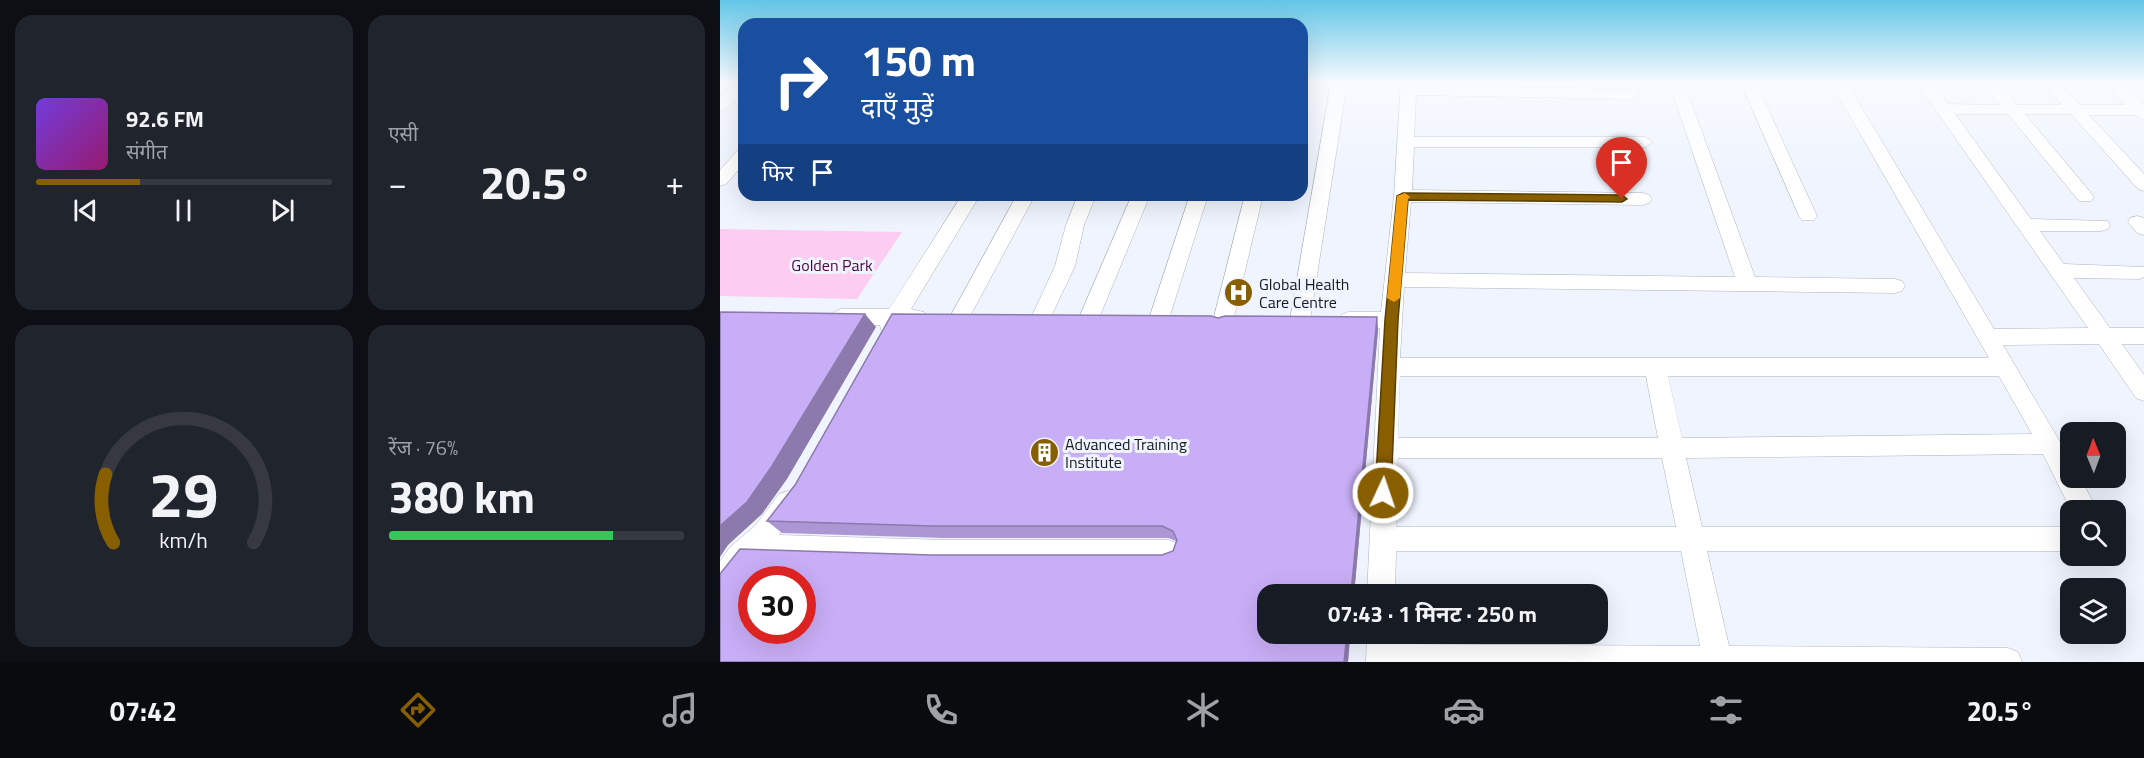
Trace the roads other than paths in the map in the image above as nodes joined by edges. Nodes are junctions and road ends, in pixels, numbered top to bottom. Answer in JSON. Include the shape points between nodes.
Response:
{"nodes":[{"id":1,"x":1334,"y":114,"type":"edge"},
{"id":2,"x":1408,"y":114,"type":"edge"},
{"id":3,"x":1688,"y":114,"type":"edge"},
{"id":4,"x":1762,"y":114,"type":"edge"},
{"id":5,"x":1857,"y":114,"type":"edge"},
{"id":6,"x":1947,"y":114,"type":"edge"},
{"id":7,"x":2016,"y":114,"type":"edge"},
{"id":8,"x":2079,"y":114,"type":"edge"},
{"id":9,"x":1406,"y":142,"type":"junction"},
{"id":10,"x":1645,"y":142,"type":"dead end"},
{"id":11,"x":738,"y":156,"type":"edge"},
{"id":12,"x":720,"y":157,"type":"edge"},
{"id":13,"x":738,"y":161,"type":"edge"},
{"id":14,"x":720,"y":180,"type":"edge"},
{"id":15,"x":2144,"y":185,"type":"edge"},
{"id":16,"x":1403,"y":196,"type":"junction"},
{"id":17,"x":2085,"y":196,"type":"dead end"},
{"id":18,"x":1644,"y":199,"type":"dead end"},
{"id":19,"x":967,"y":201,"type":"edge"},
{"id":20,"x":1023,"y":201,"type":"edge"},
{"id":21,"x":1085,"y":201,"type":"edge"},
{"id":22,"x":1138,"y":201,"type":"edge"},
{"id":23,"x":1197,"y":201,"type":"edge"},
{"id":24,"x":1253,"y":201,"type":"edge"},
{"id":25,"x":1808,"y":216,"type":"dead end"},
{"id":26,"x":2026,"y":225,"type":"junction"},
{"id":27,"x":2101,"y":225,"type":"dead end"},
{"id":28,"x":2058,"y":271,"type":"junction"},
{"id":29,"x":2139,"y":272,"type":"dead end"},
{"id":30,"x":1395,"y":280,"type":"junction"},
{"id":31,"x":1747,"y":284,"type":"junction"},
{"id":32,"x":1895,"y":286,"type":"dead end"},
{"id":33,"x":825,"y":317,"type":"edge"},
{"id":34,"x":895,"y":317,"type":"junction"},
{"id":35,"x":960,"y":317,"type":"junction"},
{"id":36,"x":983,"y":318,"type":"edge"},
{"id":37,"x":1018,"y":318,"type":"edge"},
{"id":38,"x":1041,"y":318,"type":"junction"},
{"id":39,"x":1089,"y":318,"type":"junction"},
{"id":40,"x":1112,"y":319,"type":"edge"},
{"id":41,"x":1136,"y":319,"type":"edge"},
{"id":42,"x":1159,"y":319,"type":"junction"},
{"id":43,"x":1180,"y":320,"type":"edge"},
{"id":44,"x":1202,"y":320,"type":"edge"},
{"id":45,"x":1245,"y":320,"type":"edge"},
{"id":46,"x":1278,"y":320,"type":"edge"},
{"id":47,"x":1300,"y":320,"type":"junction"},
{"id":48,"x":1391,"y":320,"type":"junction"},
{"id":49,"x":1223,"y":321,"type":"junction"},
{"id":50,"x":2105,"y":336,"type":"junction"},
{"id":51,"x":2144,"y":336,"type":"edge"},
{"id":52,"x":1988,"y":337,"type":"junction"},
{"id":53,"x":878,"y":347,"type":"edge"},
{"id":54,"x":1390,"y":367,"type":"junction"},
{"id":55,"x":2005,"y":367,"type":"junction"},
{"id":56,"x":1655,"y":368,"type":"junction"},
{"id":57,"x":2144,"y":392,"type":"edge"},
{"id":58,"x":2050,"y":444,"type":"junction"},
{"id":59,"x":1385,"y":448,"type":"junction"},
{"id":60,"x":1671,"y":448,"type":"junction"},
{"id":61,"x":798,"y":488,"type":"edge"},
{"id":62,"x":2080,"y":500,"type":"edge"},
{"id":63,"x":1382,"y":539,"type":"junction"},
{"id":64,"x":2060,"y":539,"type":"edge"},
{"id":65,"x":1691,"y":540,"type":"junction"},
{"id":66,"x":751,"y":546,"type":"junction"},
{"id":67,"x":1168,"y":552,"type":"edge"},
{"id":68,"x":720,"y":583,"type":"edge"},
{"id":69,"x":1381,"y":584,"type":"edge"},
{"id":70,"x":1381,"y":651,"type":"edge"},
{"id":71,"x":1717,"y":661,"type":"edge"},
{"id":72,"x":2008,"y":662,"type":"edge"}],
"edges":[{"from":1,"to":47,"type":"street"},
{"from":2,"to":9,"type":"street"},
{"from":3,"to":31,"type":"street"},
{"from":4,"to":25,"type":"street"},
{"from":5,"to":52,"type":"street"},
{"from":6,"to":26,"type":"street"},
{"from":7,"to":17,"type":"street"},
{"from":8,"to":15,"type":"street"},
{"from":9,"to":10,"type":"street"},
{"from":9,"to":16,"type":"street"},
{"from":11,"to":12,"type":"street"},
{"from":13,"to":14,"type":"street"},
{"from":16,"to":18,"type":"street"},
{"from":16,"to":30,"type":"street"},
{"from":19,"to":34,"type":"street"},
{"from":20,"to":35,"type":"street"},
{"from":21,"to":38,"type":"street","via":[[1065,266]]},
{"from":22,"to":39,"type":"street"},
{"from":23,"to":42,"type":"street"},
{"from":24,"to":49,"type":"street"},
{"from":26,"to":27,"type":"street"},
{"from":26,"to":28,"type":"street"},
{"from":28,"to":29,"type":"street"},
{"from":28,"to":50,"type":"street"},
{"from":30,"to":31,"type":"street"},
{"from":30,"to":48,"type":"street"},
{"from":31,"to":32,"type":"street"},
{"from":33,"to":34,"type":"street"},
{"from":34,"to":35,"type":"street"},
{"from":34,"to":53,"type":"street"},
{"from":35,"to":36,"type":"street"},
{"from":37,"to":38,"type":"street"},
{"from":38,"to":39,"type":"street"},
{"from":39,"to":40,"type":"street"},
{"from":41,"to":42,"type":"street"},
{"from":42,"to":43,"type":"street"},
{"from":44,"to":49,"type":"street"},
{"from":45,"to":49,"type":"street"},
{"from":46,"to":47,"type":"street"},
{"from":47,"to":48,"type":"street"},
{"from":48,"to":54,"type":"street"},
{"from":50,"to":51,"type":"street"},
{"from":50,"to":52,"type":"street"},
{"from":50,"to":57,"type":"street"},
{"from":52,"to":55,"type":"street"},
{"from":54,"to":56,"type":"street"},
{"from":54,"to":59,"type":"street"},
{"from":55,"to":56,"type":"street"},
{"from":55,"to":58,"type":"street"},
{"from":56,"to":60,"type":"street"},
{"from":58,"to":60,"type":"street"},
{"from":58,"to":62,"type":"street"},
{"from":59,"to":60,"type":"street"},
{"from":59,"to":63,"type":"street"},
{"from":60,"to":65,"type":"street"},
{"from":61,"to":66,"type":"street"},
{"from":63,"to":65,"type":"street"},
{"from":63,"to":69,"type":"street"},
{"from":64,"to":65,"type":"street"},
{"from":65,"to":71,"type":"street"},
{"from":66,"to":67,"type":"street","via":[[944,552]]},
{"from":66,"to":68,"type":"street"},
{"from":70,"to":71,"type":"street"},
{"from":71,"to":72,"type":"street"}]}
